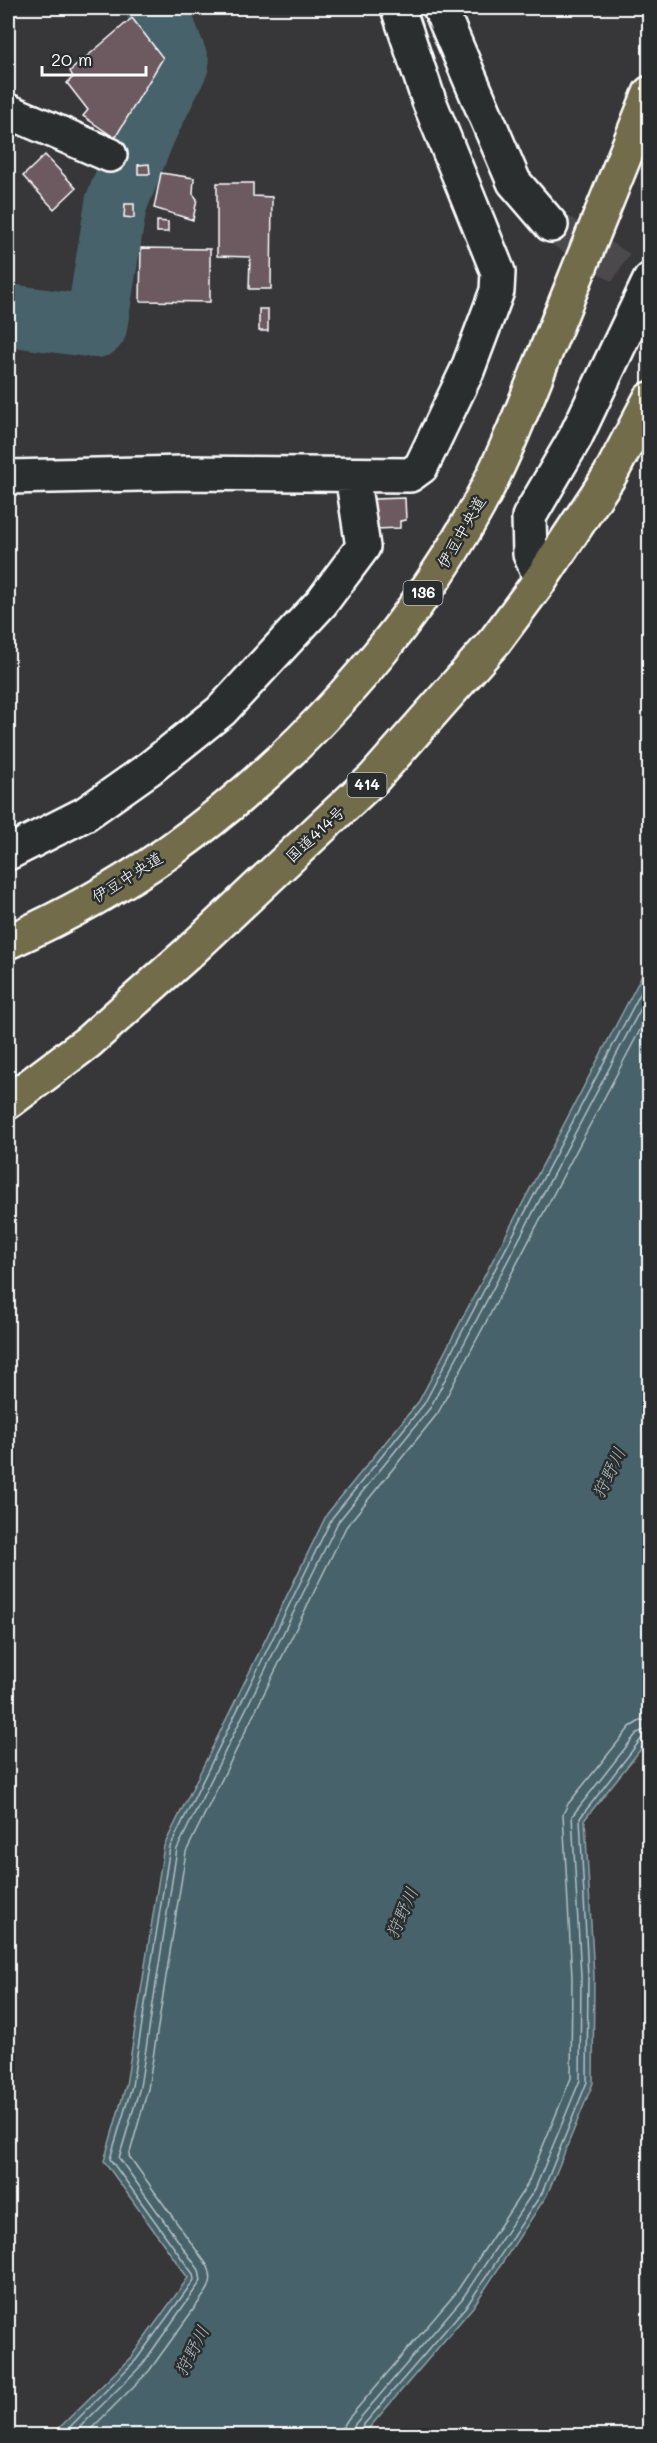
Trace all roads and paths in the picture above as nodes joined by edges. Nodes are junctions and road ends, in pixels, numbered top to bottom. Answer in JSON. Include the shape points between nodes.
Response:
{"nodes":[{"id":1,"x":398,"y":8,"type":"edge"},
{"id":2,"x":440,"y":8,"type":"edge"},
{"id":3,"x":650,"y":93,"type":"edge"},
{"id":4,"x":8,"y":111,"type":"edge"},
{"id":5,"x":650,"y":147,"type":"edge"},
{"id":6,"x":110,"y":155,"type":"dead end"},
{"id":7,"x":551,"y":225,"type":"tunnel mouth"},
{"id":8,"x":642,"y":279,"type":"edge"},
{"id":9,"x":650,"y":399,"type":"edge"},
{"id":10,"x":352,"y":475,"type":"junction"},
{"id":11,"x":8,"y":477,"type":"edge"},
{"id":12,"x":541,"y":579,"type":"junction"},
{"id":13,"x":8,"y":854,"type":"edge"},
{"id":14,"x":8,"y":942,"type":"edge"},
{"id":15,"x":8,"y":961,"type":"edge"},
{"id":16,"x":8,"y":1102,"type":"edge"}],
"edges":[{"from":1,"to":10,"type":"street","via":[[429,101],[498,272],[497,291],[467,371],[421,467],[411,475]]},
{"from":2,"to":7,"type":"street","via":[[514,182]]},
{"from":3,"to":14,"type":"highway","name":"伊豆中央道","number":"136","via":[[510,440],[477,507],[398,630],[302,739],[237,798],[167,853],[109,890]]},
{"from":4,"to":6,"type":"street"},
{"from":5,"to":15,"type":"highway","name":"伊豆中央道","number":"136","via":[[527,448],[454,582],[399,658],[315,753],[185,862],[117,908]]},
{"from":8,"to":12,"type":"street","via":[[575,438],[529,517],[530,554]]},
{"from":9,"to":12,"type":"highway","name":"国道414号","number":"414","via":[[610,475]]},
{"from":10,"to":11,"type":"street"},
{"from":10,"to":13,"type":"street","via":[[363,547],[322,602],[221,711],[150,768],[85,814]]},
{"from":12,"to":16,"type":"highway","name":"国道414号","number":"414","via":[[495,641],[374,778],[88,1042]]}]}
